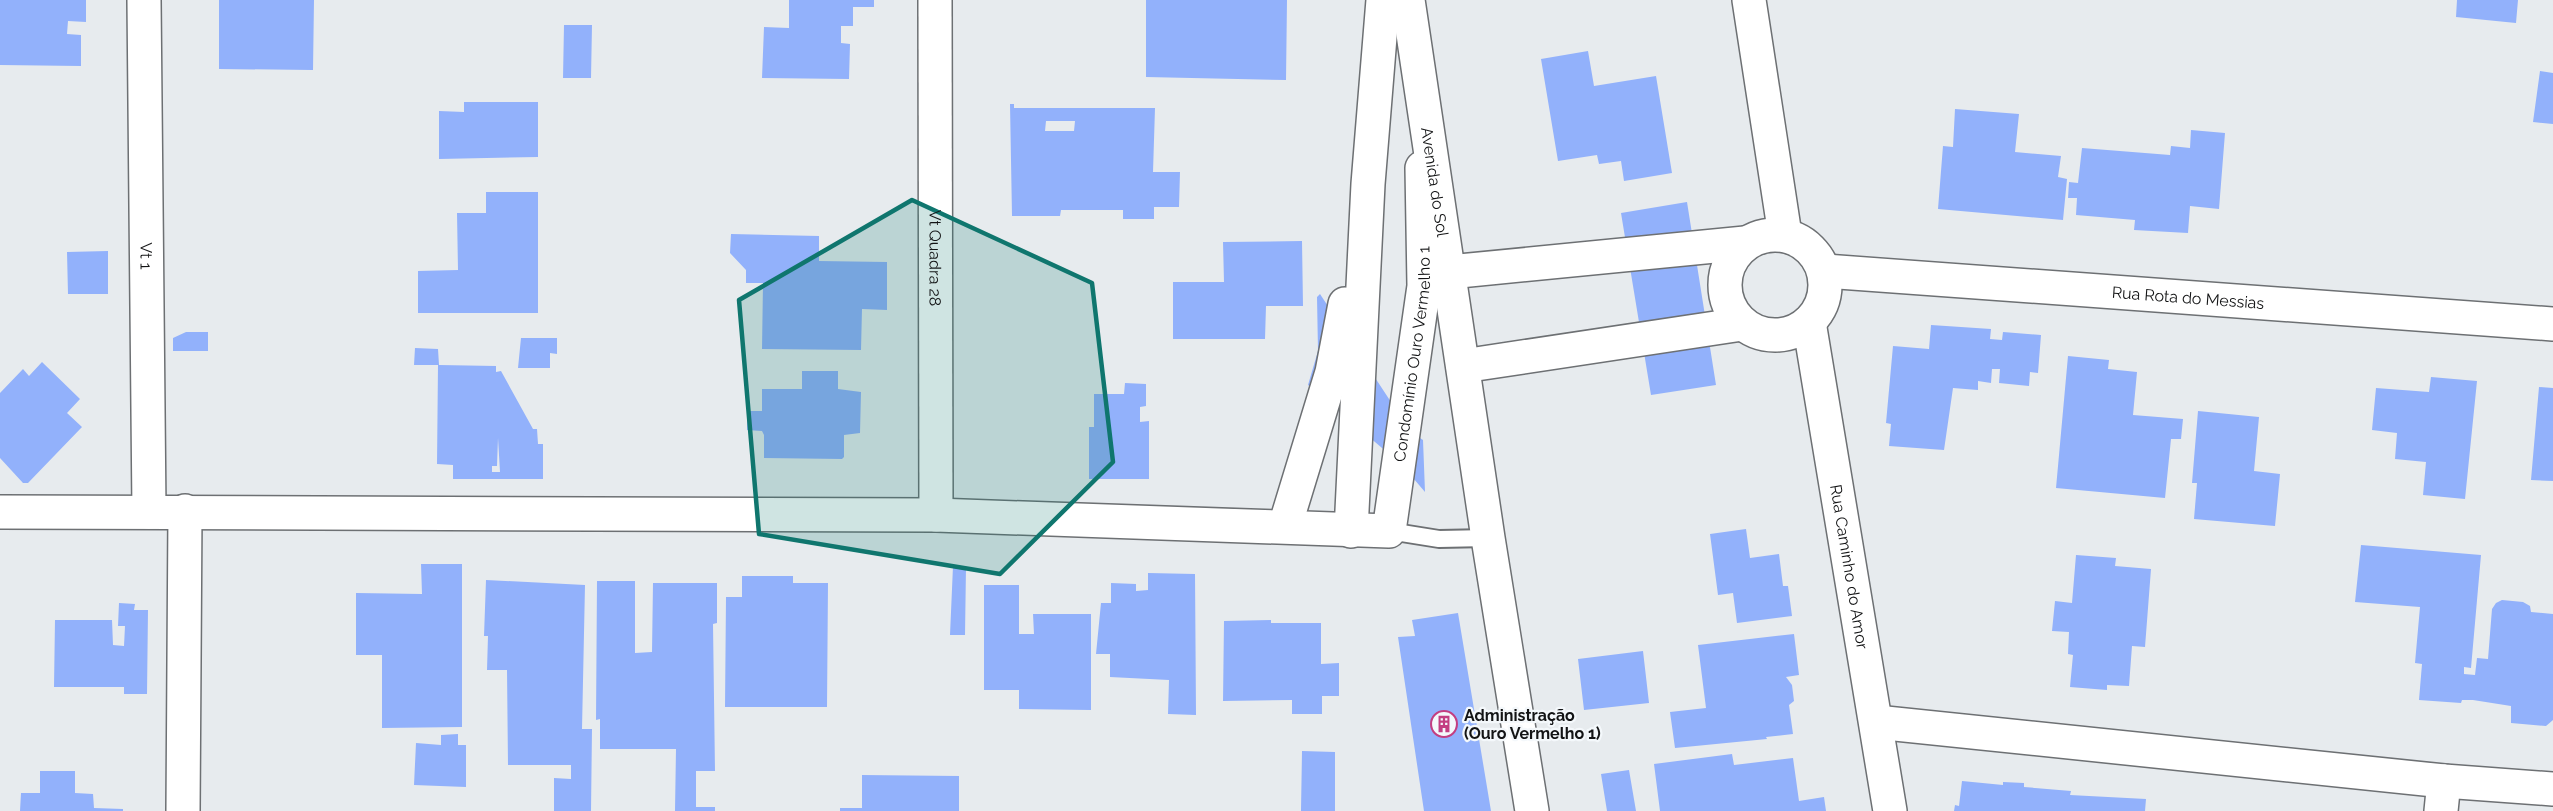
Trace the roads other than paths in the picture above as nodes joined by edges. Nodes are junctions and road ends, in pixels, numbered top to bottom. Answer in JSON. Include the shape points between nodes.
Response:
{"nodes":[{"id":1,"x":144,"y":0,"type":"edge"},
{"id":2,"x":935,"y":0,"type":"edge"},
{"id":3,"x":1383,"y":0,"type":"edge"},
{"id":4,"x":1408,"y":0,"type":"edge"},
{"id":5,"x":1749,"y":0,"type":"edge"},
{"id":6,"x":1420,"y":79,"type":"junction"},
{"id":7,"x":1368,"y":184,"type":"junction"},
{"id":8,"x":1785,"y":235,"type":"junction"},
{"id":9,"x":1745,"y":243,"type":"junction"},
{"id":10,"x":1449,"y":272,"type":"junction"},
{"id":11,"x":1825,"y":272,"type":"junction"},
{"id":12,"x":1809,"y":322,"type":"junction"},
{"id":13,"x":1742,"y":324,"type":"junction"},
{"id":14,"x":2553,"y":324,"type":"edge"},
{"id":15,"x":1462,"y":366,"type":"junction"},
{"id":16,"x":0,"y":512,"type":"edge"},
{"id":17,"x":149,"y":512,"type":"junction"},
{"id":18,"x":185,"y":512,"type":"junction"},
{"id":19,"x":936,"y":515,"type":"junction"},
{"id":20,"x":1285,"y":526,"type":"junction"},
{"id":21,"x":1351,"y":531,"type":"junction"},
{"id":22,"x":1389,"y":531,"type":"junction"},
{"id":23,"x":1488,"y":538,"type":"junction"},
{"id":24,"x":1876,"y":722,"type":"junction"},
{"id":25,"x":2553,"y":789,"type":"edge"},
{"id":26,"x":2443,"y":796,"type":"edge"},
{"id":27,"x":183,"y":811,"type":"edge"},
{"id":28,"x":1533,"y":811,"type":"edge"},
{"id":29,"x":1890,"y":811,"type":"edge"}],
"edges":[{"from":1,"to":17,"type":"street","name":"Vt 1"},
{"from":2,"to":19,"type":"street","name":"Vt Quadra 28"},
{"from":3,"to":7,"type":"street"},
{"from":4,"to":6,"type":"street","name":"Avenida do Sol"},
{"from":5,"to":8,"type":"street"},
{"from":6,"to":10,"type":"street","name":"Avenida do Sol"},
{"from":6,"to":22,"type":"street","name":"Condomínio Ouro Vermelho 1","via":[[1424,286]]},
{"from":7,"to":20,"type":"street","via":[[1332,372]]},
{"from":7,"to":21,"type":"street"},
{"from":8,"to":9,"type":"street","via":[[1764,235]]},
{"from":8,"to":11,"type":"street","via":[[1803,243]]},
{"from":9,"to":10,"type":"street"},
{"from":9,"to":13,"type":"street","via":[[1730,260],[1723,283],[1728,305]]},
{"from":10,"to":15,"type":"street","name":"Avenida do Sol"},
{"from":11,"to":12,"type":"street","via":[[1823,301]]},
{"from":11,"to":14,"type":"street","name":"Rua Rota do Messias"},
{"from":12,"to":13,"type":"street","via":[[1788,334],[1772,335]]},
{"from":12,"to":24,"type":"street","name":"Rua Caminho do Amor"},
{"from":13,"to":15,"type":"street"},
{"from":15,"to":23,"type":"street"},
{"from":16,"to":17,"type":"street"},
{"from":17,"to":18,"type":"street"},
{"from":18,"to":19,"type":"street"},
{"from":18,"to":27,"type":"street"},
{"from":19,"to":20,"type":"street"},
{"from":20,"to":21,"type":"street"},
{"from":21,"to":22,"type":"street"},
{"from":22,"to":23,"type":"lane","via":[[1439,539]]},
{"from":23,"to":28,"type":"street"},
{"from":24,"to":26,"type":"street"},
{"from":24,"to":29,"type":"street","name":"Rua Caminho do Amor"},
{"from":25,"to":26,"type":"street"}]}
